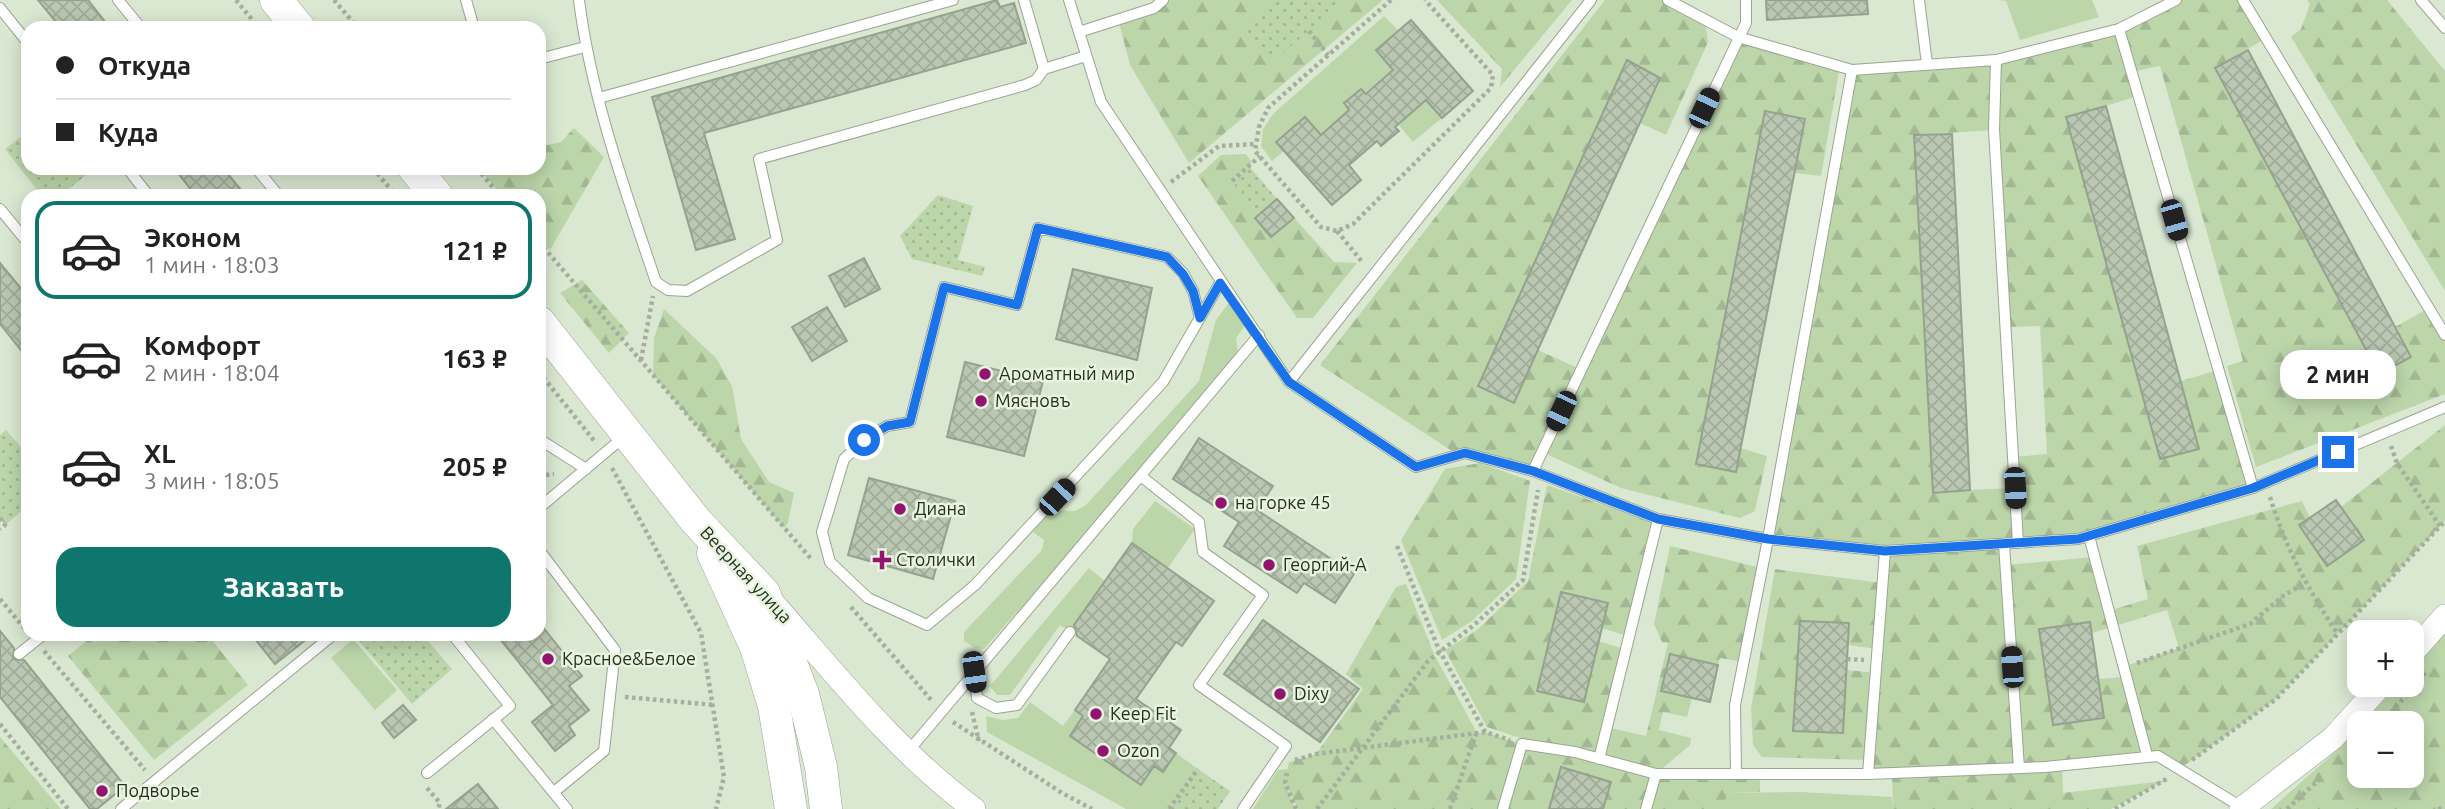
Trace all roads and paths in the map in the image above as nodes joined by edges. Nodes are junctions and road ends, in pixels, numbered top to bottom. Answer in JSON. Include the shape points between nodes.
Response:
{"nodes":[{"id":1,"x":118,"y":0,"type":"edge"},
{"id":2,"x":236,"y":0,"type":"edge"},
{"id":3,"x":276,"y":0,"type":"edge"},
{"id":4,"x":334,"y":0,"type":"edge"},
{"id":5,"x":466,"y":0,"type":"edge"},
{"id":6,"x":579,"y":0,"type":"edge"},
{"id":7,"x":953,"y":0,"type":"edge"},
{"id":8,"x":1024,"y":0,"type":"edge"},
{"id":9,"x":1069,"y":0,"type":"edge"},
{"id":10,"x":1163,"y":0,"type":"edge"},
{"id":11,"x":1391,"y":0,"type":"edge"},
{"id":12,"x":1425,"y":0,"type":"edge"},
{"id":13,"x":1591,"y":0,"type":"edge"},
{"id":14,"x":1668,"y":0,"type":"edge"},
{"id":15,"x":1746,"y":0,"type":"edge"},
{"id":16,"x":1919,"y":0,"type":"edge"},
{"id":17,"x":2176,"y":0,"type":"edge"},
{"id":18,"x":2243,"y":0,"type":"edge"},
{"id":19,"x":2421,"y":0,"type":"edge"},
{"id":20,"x":0,"y":8,"type":"edge"},
{"id":21,"x":135,"y":21,"type":"edge"},
{"id":22,"x":253,"y":21,"type":"edge"},
{"id":23,"x":293,"y":21,"type":"edge"},
{"id":24,"x":352,"y":21,"type":"edge"},
{"id":25,"x":472,"y":21,"type":"edge"},
{"id":26,"x":2445,"y":28,"type":"edge"},
{"id":27,"x":2119,"y":29,"type":"junction"},
{"id":28,"x":1309,"y":31,"type":"dead end"},
{"id":29,"x":1079,"y":32,"type":"junction"},
{"id":30,"x":21,"y":34,"type":"edge"},
{"id":31,"x":1738,"y":37,"type":"junction"},
{"id":32,"x":585,"y":47,"type":"junction"},
{"id":33,"x":1328,"y":55,"type":"junction"},
{"id":34,"x":1086,"y":56,"type":"junction"},
{"id":35,"x":546,"y":57,"type":"edge"},
{"id":36,"x":1996,"y":60,"type":"junction"},
{"id":37,"x":1927,"y":64,"type":"junction"},
{"id":38,"x":1044,"y":69,"type":"junction"},
{"id":39,"x":1852,"y":69,"type":"junction"},
{"id":40,"x":599,"y":98,"type":"junction"},
{"id":41,"x":1256,"y":145,"type":"junction"},
{"id":42,"x":1260,"y":156,"type":"junction"},
{"id":43,"x":132,"y":175,"type":"edge"},
{"id":44,"x":262,"y":175,"type":"edge"},
{"id":45,"x":379,"y":175,"type":"edge"},
{"id":46,"x":420,"y":175,"type":"edge"},
{"id":47,"x":483,"y":175,"type":"edge"},
{"id":48,"x":1232,"y":181,"type":"dead end"},
{"id":49,"x":144,"y":189,"type":"edge"},
{"id":50,"x":273,"y":189,"type":"edge"},
{"id":51,"x":390,"y":189,"type":"edge"},
{"id":52,"x":431,"y":189,"type":"edge"},
{"id":53,"x":494,"y":189,"type":"edge"},
{"id":54,"x":1160,"y":191,"type":"junction"},
{"id":55,"x":0,"y":209,"type":"edge"},
{"id":56,"x":1337,"y":231,"type":"junction"},
{"id":57,"x":21,"y":234,"type":"edge"},
{"id":58,"x":546,"y":250,"type":"edge"},
{"id":59,"x":1373,"y":276,"type":"junction"},
{"id":60,"x":656,"y":282,"type":"junction"},
{"id":61,"x":1220,"y":283,"type":"junction"},
{"id":62,"x":1200,"y":318,"type":"junction"},
{"id":63,"x":546,"y":333,"type":"edge"},
{"id":64,"x":1259,"y":335,"type":"junction"},
{"id":65,"x":2445,"y":335,"type":"edge"},
{"id":66,"x":641,"y":360,"type":"junction"},
{"id":67,"x":546,"y":379,"type":"edge"},
{"id":68,"x":1289,"y":382,"type":"junction"},
{"id":69,"x":2445,"y":407,"type":"edge"},
{"id":70,"x":2386,"y":432,"type":"junction"},
{"id":71,"x":546,"y":443,"type":"edge"},
{"id":72,"x":616,"y":444,"type":"junction"},
{"id":73,"x":586,"y":469,"type":"junction"},
{"id":74,"x":1537,"y":472,"type":"junction"},
{"id":75,"x":1142,"y":477,"type":"junction"},
{"id":76,"x":2266,"y":482,"type":"junction"},
{"id":77,"x":2253,"y":488,"type":"junction"},
{"id":78,"x":546,"y":502,"type":"edge"},
{"id":79,"x":0,"y":519,"type":"edge"},
{"id":80,"x":1658,"y":519,"type":"junction"},
{"id":81,"x":696,"y":521,"type":"junction"},
{"id":82,"x":2445,"y":521,"type":"edge"},
{"id":83,"x":2440,"y":526,"type":"junction"},
{"id":84,"x":0,"y":529,"type":"edge"},
{"id":85,"x":2089,"y":536,"type":"junction"},
{"id":86,"x":1768,"y":539,"type":"junction"},
{"id":87,"x":2018,"y":543,"type":"junction"},
{"id":88,"x":2004,"y":544,"type":"junction"},
{"id":89,"x":1397,"y":546,"type":"dead end"},
{"id":90,"x":1885,"y":551,"type":"junction"},
{"id":91,"x":546,"y":559,"type":"edge"},
{"id":92,"x":812,"y":561,"type":"dead end"},
{"id":93,"x":2305,"y":583,"type":"junction"},
{"id":94,"x":764,"y":593,"type":"junction"},
{"id":95,"x":0,"y":599,"type":"edge"},
{"id":96,"x":846,"y":601,"type":"dead end"},
{"id":97,"x":2445,"y":616,"type":"edge"},
{"id":98,"x":21,"y":620,"type":"edge"},
{"id":99,"x":1070,"y":632,"type":"dead end"},
{"id":100,"x":2337,"y":632,"type":"junction"},
{"id":101,"x":2424,"y":640,"type":"edge"},
{"id":102,"x":31,"y":641,"type":"edge"},
{"id":103,"x":41,"y":641,"type":"edge"},
{"id":104,"x":325,"y":641,"type":"edge"},
{"id":105,"x":458,"y":641,"type":"edge"},
{"id":106,"x":1438,"y":650,"type":"junction"},
{"id":107,"x":19,"y":654,"type":"dead end"},
{"id":108,"x":2436,"y":661,"type":"dead end"},
{"id":109,"x":2123,"y":667,"type":"junction"},
{"id":110,"x":974,"y":672,"type":"junction"},
{"id":111,"x":610,"y":696,"type":"junction"},
{"id":112,"x":2370,"y":697,"type":"edge"},
{"id":113,"x":977,"y":698,"type":"junction"},
{"id":114,"x":715,"y":705,"type":"junction"},
{"id":115,"x":941,"y":711,"type":"junction"},
{"id":116,"x":2392,"y":711,"type":"edge"},
{"id":117,"x":493,"y":719,"type":"junction"},
{"id":118,"x":0,"y":724,"type":"edge"},
{"id":119,"x":1485,"y":732,"type":"junction"},
{"id":120,"x":1477,"y":733,"type":"junction"},
{"id":121,"x":979,"y":741,"type":"junction"},
{"id":122,"x":1522,"y":744,"type":"junction"},
{"id":123,"x":1363,"y":748,"type":"junction"},
{"id":124,"x":906,"y":754,"type":"junction"},
{"id":125,"x":2147,"y":755,"type":"junction"},
{"id":126,"x":1599,"y":759,"type":"junction"},
{"id":127,"x":784,"y":761,"type":"junction"},
{"id":128,"x":2019,"y":768,"type":"junction"},
{"id":129,"x":2181,"y":768,"type":"junction"},
{"id":130,"x":1198,"y":769,"type":"dead end"},
{"id":131,"x":427,"y":773,"type":"dead end"},
{"id":132,"x":1656,"y":774,"type":"junction"},
{"id":133,"x":1735,"y":774,"type":"junction"},
{"id":134,"x":1868,"y":774,"type":"junction"},
{"id":135,"x":154,"y":782,"type":"junction"},
{"id":136,"x":554,"y":792,"type":"junction"},
{"id":137,"x":2445,"y":807,"type":"edge"},
{"id":138,"x":2242,"y":808,"type":"edge"},
{"id":139,"x":68,"y":809,"type":"edge"},
{"id":140,"x":121,"y":809,"type":"edge"},
{"id":141,"x":567,"y":809,"type":"edge"},
{"id":142,"x":716,"y":809,"type":"edge"},
{"id":143,"x":774,"y":809,"type":"edge"},
{"id":144,"x":791,"y":809,"type":"edge"},
{"id":145,"x":827,"y":809,"type":"edge"},
{"id":146,"x":974,"y":809,"type":"edge"},
{"id":147,"x":1092,"y":809,"type":"edge"},
{"id":148,"x":1169,"y":809,"type":"edge"},
{"id":149,"x":1243,"y":809,"type":"edge"},
{"id":150,"x":1296,"y":809,"type":"edge"},
{"id":151,"x":1317,"y":809,"type":"edge"},
{"id":152,"x":1450,"y":809,"type":"edge"},
{"id":153,"x":1503,"y":809,"type":"edge"},
{"id":154,"x":1646,"y":809,"type":"edge"},
{"id":155,"x":2115,"y":809,"type":"edge"},
{"id":156,"x":2438,"y":809,"type":"edge"}],
"edges":[{"from":1,"to":21,"type":"lane"},
{"from":2,"to":22,"type":"path"},
{"from":3,"to":23,"type":"street"},
{"from":4,"to":24,"type":"path"},
{"from":5,"to":25,"type":"lane"},
{"from":6,"to":32,"type":"lane"},
{"from":7,"to":40,"type":"lane"},
{"from":8,"to":38,"type":"lane"},
{"from":9,"to":29,"type":"lane"},
{"from":10,"to":29,"type":"lane","via":[[1154,8]]},
{"from":11,"to":33,"type":"path"},
{"from":12,"to":56,"type":"path","via":[[1493,75],[1491,88],[1353,223]]},
{"from":13,"to":59,"type":"lane"},
{"from":14,"to":31,"type":"lane"},
{"from":15,"to":31,"type":"lane","via":[[1746,23]]},
{"from":16,"to":37,"type":"lane"},
{"from":17,"to":27,"type":"lane"},
{"from":18,"to":65,"type":"lane"},
{"from":19,"to":26,"type":"lane"},
{"from":20,"to":30,"type":"lane"},
{"from":27,"to":36,"type":"lane"},
{"from":27,"to":77,"type":"lane"},
{"from":28,"to":33,"type":"path"},
{"from":29,"to":34,"type":"lane"},
{"from":31,"to":39,"type":"lane"},
{"from":31,"to":74,"type":"lane"},
{"from":32,"to":35,"type":"lane"},
{"from":32,"to":40,"type":"lane"},
{"from":33,"to":41,"type":"path","via":[[1268,108]]},
{"from":34,"to":38,"type":"lane"},
{"from":34,"to":54,"type":"lane","via":[[1101,102]]},
{"from":36,"to":37,"type":"lane"},
{"from":36,"to":87,"type":"lane","via":[[1994,130]]},
{"from":37,"to":39,"type":"lane"},
{"from":38,"to":60,"type":"lane","via":[[1025,85],[759,159],[777,240],[687,291],[668,290]]},
{"from":39,"to":86,"type":"lane"},
{"from":40,"to":60,"type":"lane"},
{"from":41,"to":42,"type":"path"},
{"from":41,"to":54,"type":"path","via":[[1219,146]]},
{"from":42,"to":48,"type":"path"},
{"from":42,"to":56,"type":"path","via":[[1321,227]]},
{"from":43,"to":49,"type":"lane"},
{"from":44,"to":50,"type":"lane"},
{"from":45,"to":51,"type":"path"},
{"from":46,"to":52,"type":"street"},
{"from":47,"to":53,"type":"path"},
{"from":54,"to":61,"type":"lane"},
{"from":55,"to":57,"type":"lane"},
{"from":56,"to":59,"type":"path"},
{"from":58,"to":66,"type":"path"},
{"from":59,"to":68,"type":"lane"},
{"from":60,"to":66,"type":"path"},
{"from":61,"to":62,"type":"lane"},
{"from":61,"to":64,"type":"lane"},
{"from":62,"to":62,"type":"lane","via":[[1163,382],[975,585],[927,625],[869,598],[830,562],[822,532],[844,458],[887,426],[910,422],[944,287],[1017,305],[1038,228],[1167,257],[1193,291]]},
{"from":63,"to":72,"type":"street","name":"Веерная улица"},
{"from":64,"to":68,"type":"lane"},
{"from":64,"to":75,"type":"lane"},
{"from":66,"to":92,"type":"path"},
{"from":67,"to":72,"type":"path"},
{"from":68,"to":74,"type":"lane","via":[[1416,467],[1465,453]]},
{"from":69,"to":70,"type":"lane"},
{"from":70,"to":76,"type":"lane"},
{"from":70,"to":83,"type":"path","via":[[2397,463]]},
{"from":71,"to":73,"type":"lane"},
{"from":72,"to":73,"type":"lane"},
{"from":72,"to":81,"type":"street","name":"Веерная улица"},
{"from":72,"to":114,"type":"path","via":[[701,633]]},
{"from":73,"to":78,"type":"lane"},
{"from":74,"to":80,"type":"lane"},
{"from":74,"to":106,"type":"path","via":[[1523,580],[1474,625]]},
{"from":75,"to":110,"type":"lane"},
{"from":75,"to":149,"type":"lane","via":[[1199,522],[1203,552],[1263,595],[1199,685],[1286,746]]},
{"from":76,"to":77,"type":"lane"},
{"from":76,"to":93,"type":"path","via":[[2280,530]]},
{"from":77,"to":85,"type":"lane"},
{"from":79,"to":84,"type":"path","via":[[5,525]]},
{"from":80,"to":86,"type":"lane"},
{"from":80,"to":126,"type":"lane"},
{"from":81,"to":94,"type":"street","name":"Веерная улица"},
{"from":81,"to":127,"type":"street","via":[[756,647]]},
{"from":82,"to":83,"type":"path"},
{"from":83,"to":100,"type":"path"},
{"from":85,"to":87,"type":"lane"},
{"from":85,"to":109,"type":"lane"},
{"from":86,"to":90,"type":"lane"},
{"from":86,"to":133,"type":"lane","via":[[1735,705]]},
{"from":87,"to":88,"type":"lane"},
{"from":88,"to":90,"type":"lane"},
{"from":88,"to":128,"type":"lane"},
{"from":89,"to":106,"type":"path"},
{"from":90,"to":134,"type":"lane"},
{"from":91,"to":111,"type":"lane","via":[[615,650]]},
{"from":93,"to":100,"type":"path"},
{"from":93,"to":109,"type":"path","via":[[2250,624]]},
{"from":94,"to":124,"type":"street","name":"Веерная улица"},
{"from":94,"to":145,"type":"street","via":[[803,694]]},
{"from":95,"to":98,"type":"path"},
{"from":96,"to":115,"type":"path"},
{"from":97,"to":101,"type":"street"},
{"from":99,"to":113,"type":"lane","via":[[1017,705],[996,708]]},
{"from":100,"to":129,"type":"path","via":[[2276,699]]},
{"from":102,"to":107,"type":"lane"},
{"from":103,"to":135,"type":"path"},
{"from":104,"to":135,"type":"lane"},
{"from":105,"to":117,"type":"lane","via":[[510,706]]},
{"from":106,"to":119,"type":"path"},
{"from":106,"to":123,"type":"path"},
{"from":108,"to":116,"type":"path"},
{"from":109,"to":125,"type":"lane"},
{"from":110,"to":113,"type":"lane"},
{"from":110,"to":115,"type":"lane"},
{"from":111,"to":114,"type":"path"},
{"from":111,"to":136,"type":"lane","via":[[604,751]]},
{"from":112,"to":138,"type":"street","via":[[2333,738]]},
{"from":113,"to":121,"type":"path","via":[[971,714]]},
{"from":114,"to":142,"type":"path","via":[[724,777]]},
{"from":115,"to":121,"type":"path"},
{"from":115,"to":124,"type":"lane"},
{"from":117,"to":131,"type":"lane"},
{"from":117,"to":136,"type":"lane"},
{"from":118,"to":139,"type":"path"},
{"from":119,"to":120,"type":"path"},
{"from":119,"to":122,"type":"path"},
{"from":120,"to":123,"type":"path"},
{"from":120,"to":152,"type":"path"},
{"from":121,"to":147,"type":"path"},
{"from":122,"to":126,"type":"lane"},
{"from":122,"to":153,"type":"lane"},
{"from":123,"to":150,"type":"path","via":[[1289,762],[1285,783]]},
{"from":123,"to":151,"type":"path"},
{"from":124,"to":146,"type":"street","name":"Веерная улица"},
{"from":125,"to":128,"type":"lane"},
{"from":125,"to":129,"type":"lane","via":[[2166,758]]},
{"from":126,"to":132,"type":"lane"},
{"from":127,"to":143,"type":"street"},
{"from":127,"to":144,"type":"street"},
{"from":128,"to":134,"type":"lane"},
{"from":129,"to":138,"type":"lane"},
{"from":129,"to":155,"type":"path","via":[[2151,791]]},
{"from":130,"to":148,"type":"path"},
{"from":132,"to":133,"type":"lane"},
{"from":132,"to":154,"type":"lane"},
{"from":133,"to":134,"type":"lane"},
{"from":135,"to":140,"type":"lane"},
{"from":136,"to":141,"type":"lane"},
{"from":137,"to":156,"type":"path"}]}
